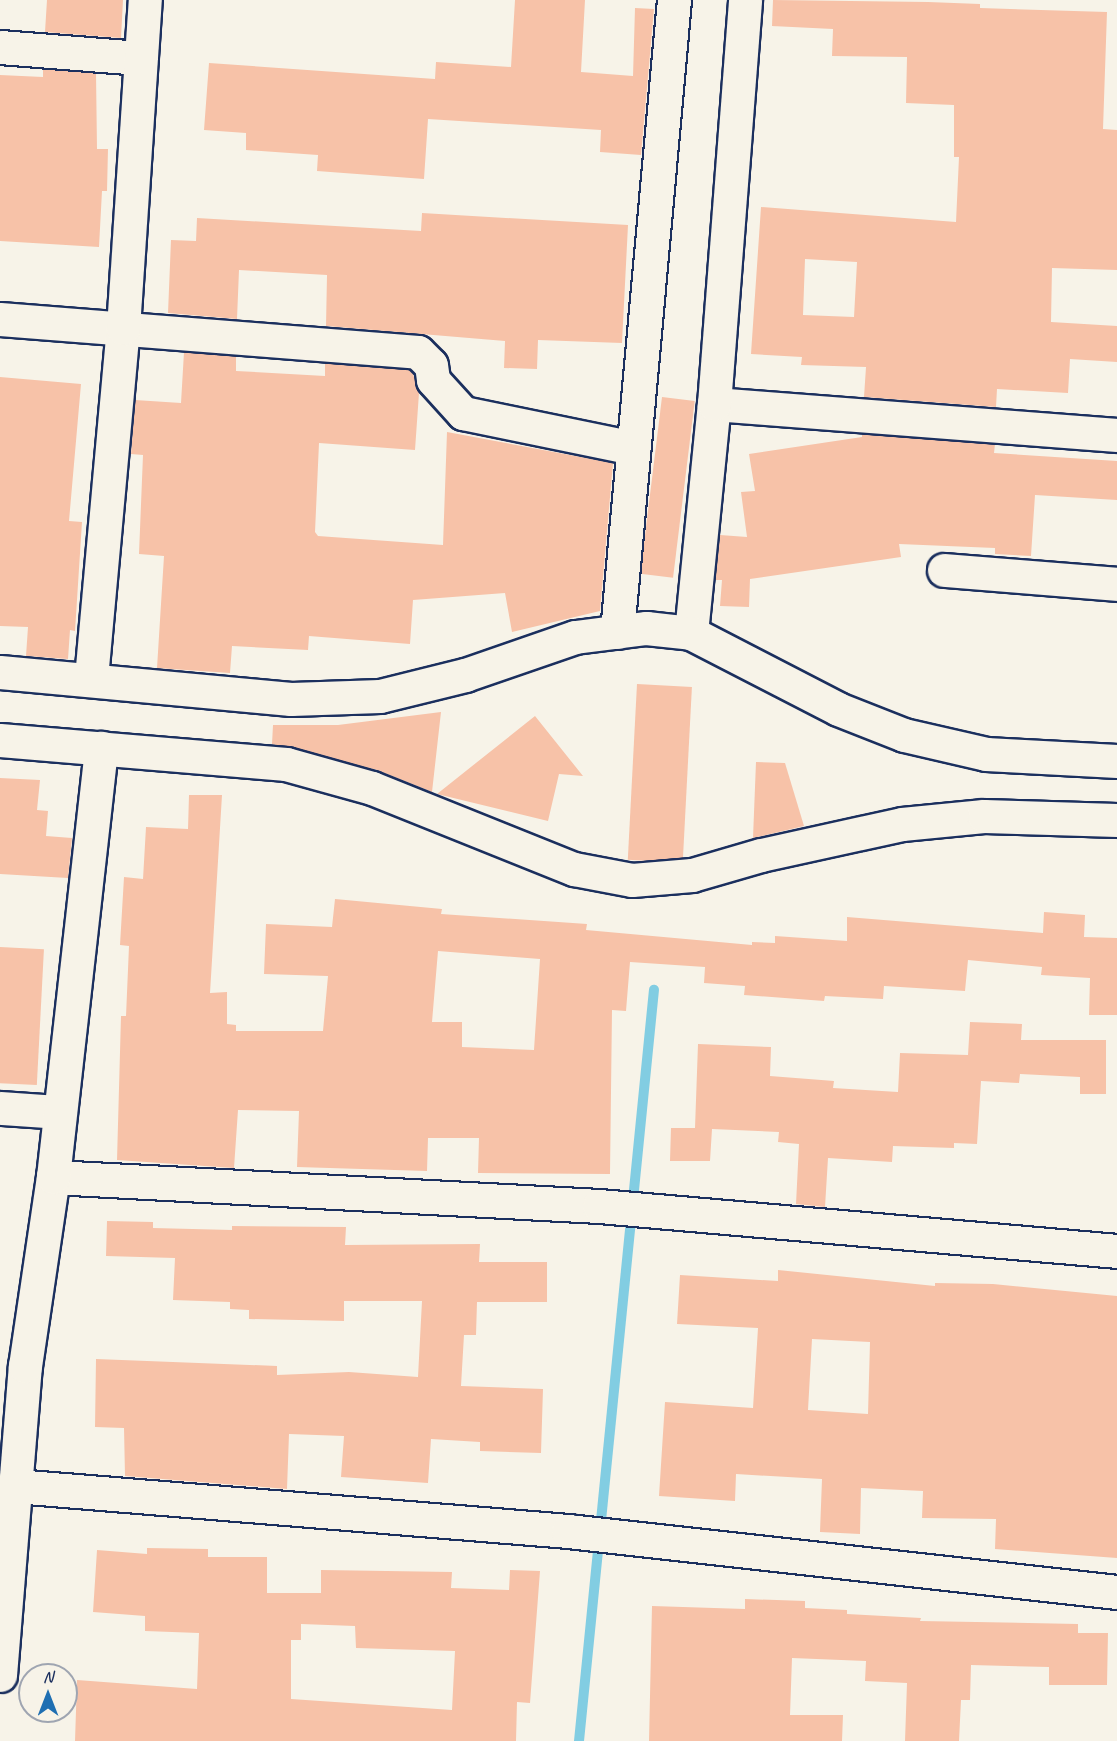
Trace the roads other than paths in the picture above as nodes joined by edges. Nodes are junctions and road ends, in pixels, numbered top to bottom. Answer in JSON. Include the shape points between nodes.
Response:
{"nodes":[{"id":1,"x":145,"y":0,"type":"edge"},
{"id":2,"x":674,"y":0,"type":"edge"},
{"id":3,"x":744,"y":0,"type":"edge"},
{"id":4,"x":0,"y":47,"type":"edge"},
{"id":5,"x":141,"y":58,"type":"junction"},
{"id":6,"x":0,"y":319,"type":"edge"},
{"id":7,"x":123,"y":328,"type":"junction"},
{"id":8,"x":714,"y":404,"type":"junction"},
{"id":9,"x":1117,"y":435,"type":"edge"},
{"id":10,"x":633,"y":448,"type":"junction"},
{"id":11,"x":944,"y":570,"type":"dead end"},
{"id":12,"x":1117,"y":584,"type":"edge"},
{"id":13,"x":617,"y":632,"type":"junction"},
{"id":14,"x":691,"y":633,"type":"junction"},
{"id":15,"x":0,"y":672,"type":"edge"},
{"id":16,"x":91,"y":678,"type":"junction"},
{"id":17,"x":0,"y":740,"type":"edge"},
{"id":18,"x":101,"y":748,"type":"junction"},
{"id":19,"x":1117,"y":761,"type":"edge"},
{"id":20,"x":1117,"y":820,"type":"edge"},
{"id":21,"x":0,"y":1108,"type":"edge"},
{"id":22,"x":58,"y":1112,"type":"junction"},
{"id":23,"x":53,"y":1177,"type":"junction"},
{"id":24,"x":1117,"y":1251,"type":"edge"},
{"id":25,"x":12,"y":1366,"type":"edge"},
{"id":26,"x":15,"y":1486,"type":"junction"},
{"id":27,"x":1117,"y":1592,"type":"edge"},
{"id":28,"x":1,"y":1657,"type":"edge"}],
"edges":[{"from":1,"to":5,"type":"street"},
{"from":2,"to":10,"type":"street"},
{"from":3,"to":8,"type":"street"},
{"from":4,"to":5,"type":"street"},
{"from":5,"to":7,"type":"street"},
{"from":6,"to":7,"type":"street"},
{"from":7,"to":10,"type":"street","via":[[418,352],[431,364],[433,380],[463,413]]},
{"from":7,"to":16,"type":"street"},
{"from":8,"to":9,"type":"street"},
{"from":8,"to":14,"type":"street"},
{"from":10,"to":13,"type":"street"},
{"from":11,"to":12,"type":"street"},
{"from":13,"to":14,"type":"street","via":[[646,628]]},
{"from":13,"to":16,"type":"street","via":[[575,637],[465,675],[380,696],[291,699]]},
{"from":14,"to":19,"type":"street","via":[[838,710],[904,735],[986,754]]},
{"from":15,"to":16,"type":"street"},
{"from":17,"to":18,"type":"street"},
{"from":18,"to":20,"type":"street","via":[[286,764],[372,788],[574,869],[632,880],[692,875],[761,855],[902,824],[984,816]]},
{"from":18,"to":22,"type":"street"},
{"from":21,"to":22,"type":"street"},
{"from":22,"to":23,"type":"street"},
{"from":23,"to":24,"type":"street","via":[[599,1206]]},
{"from":23,"to":25,"type":"street"},
{"from":25,"to":26,"type":"street"},
{"from":26,"to":27,"type":"street","via":[[568,1531]]},
{"from":26,"to":28,"type":"street"}]}
